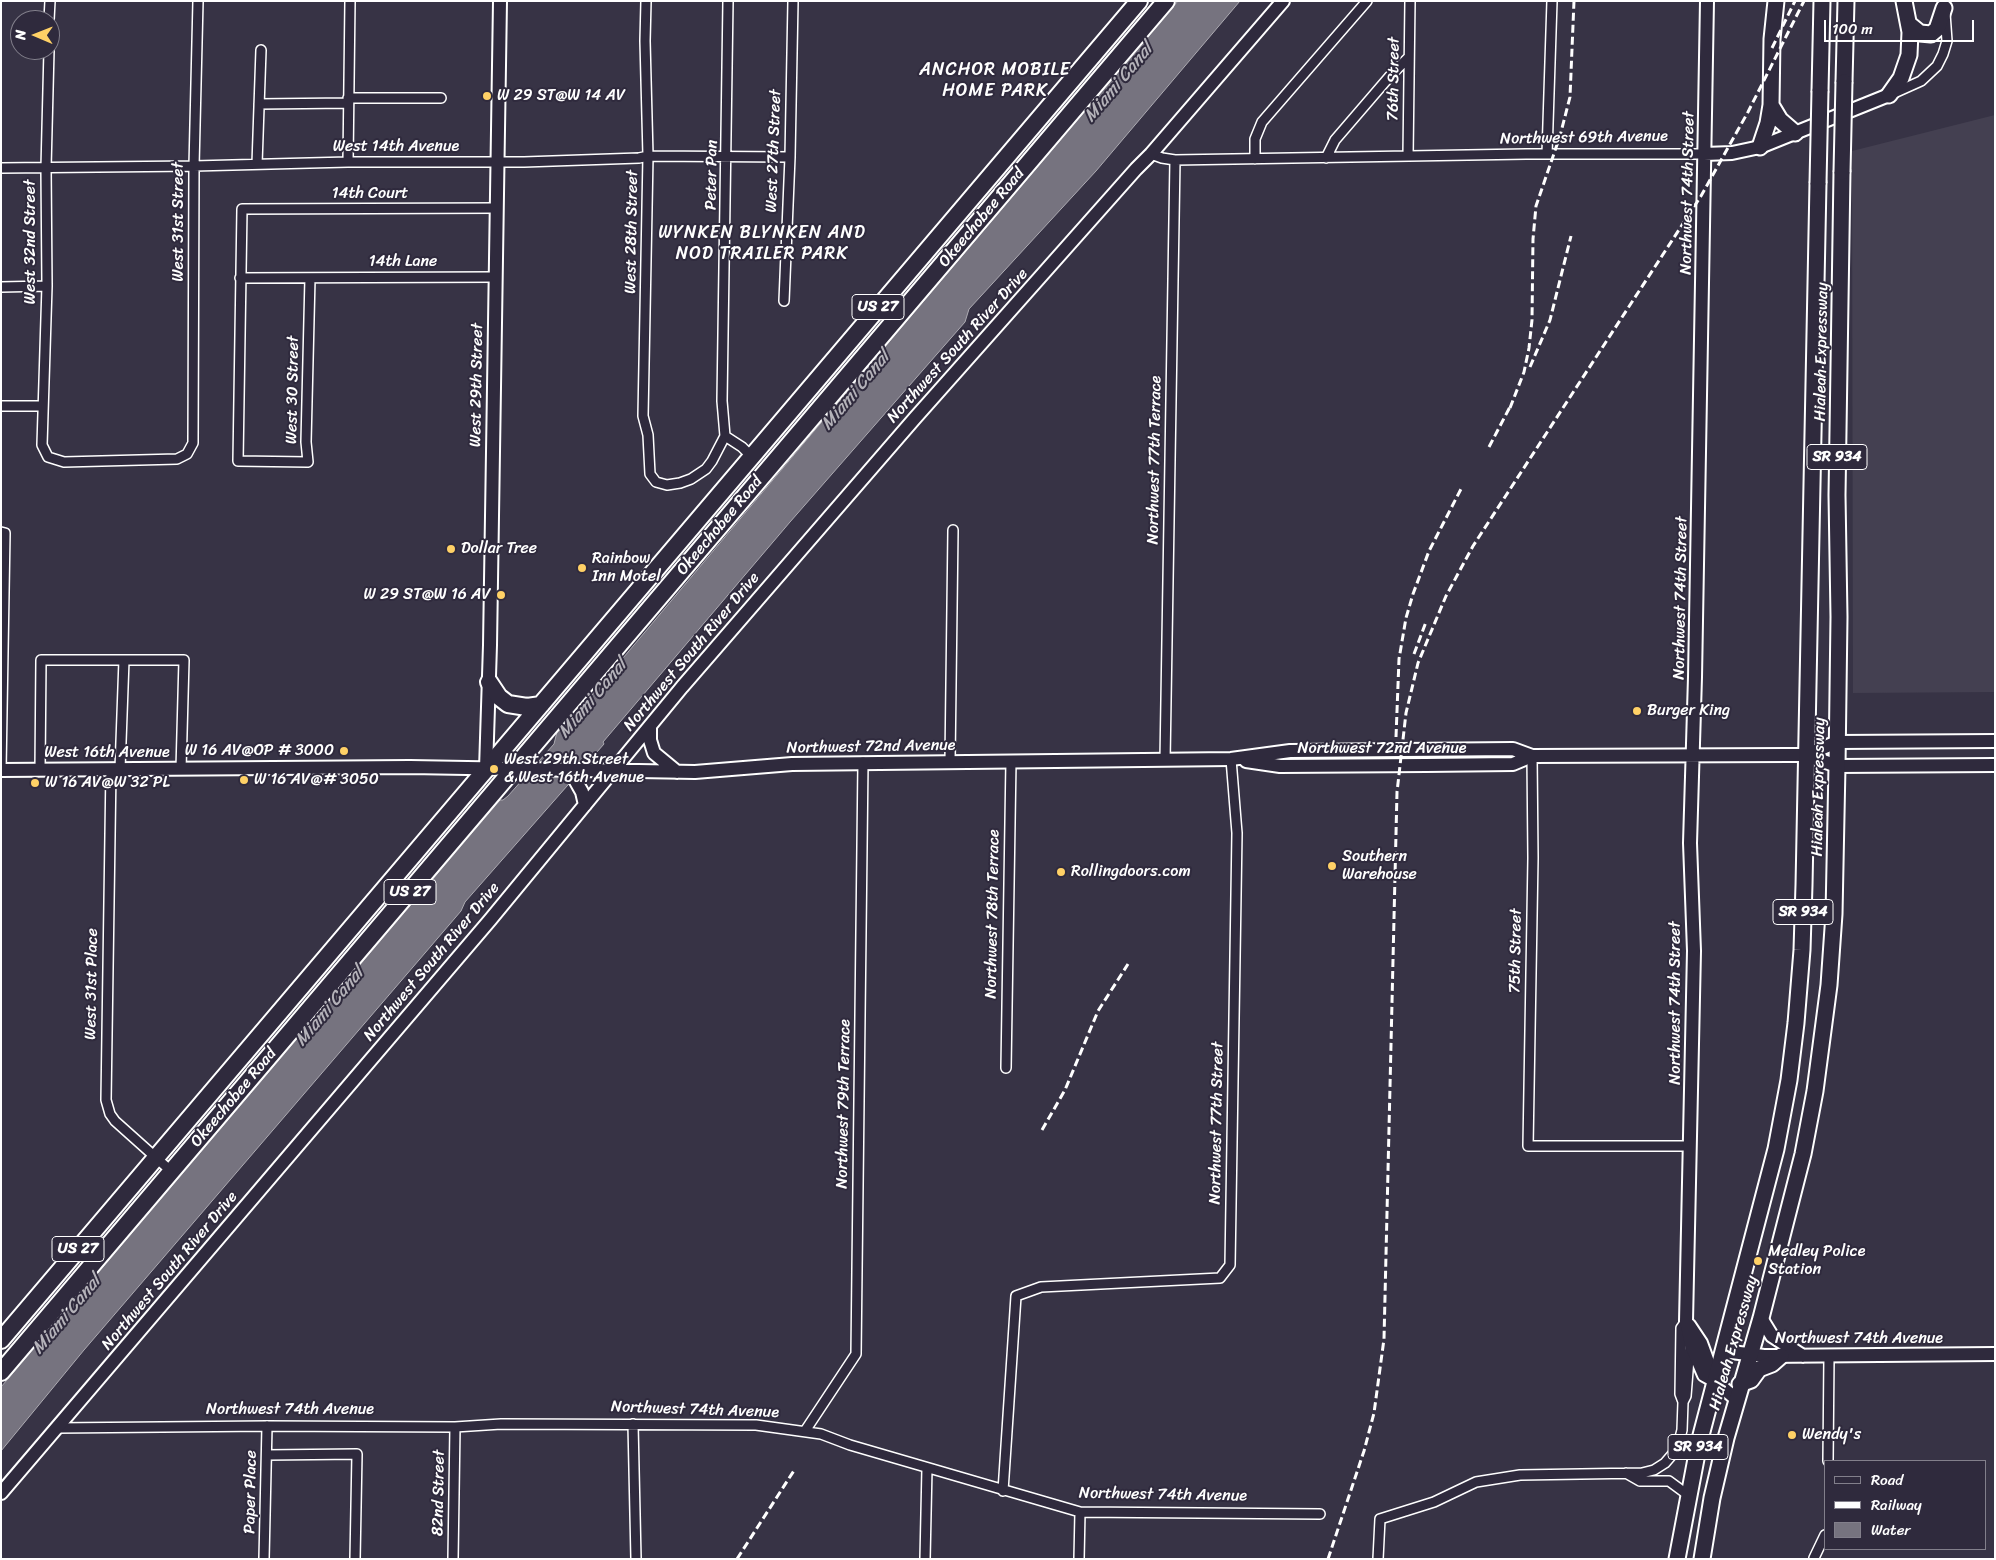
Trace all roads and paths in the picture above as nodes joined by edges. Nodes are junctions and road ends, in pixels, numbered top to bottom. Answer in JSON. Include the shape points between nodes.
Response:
{"nodes":[{"id":1,"x":198,"y":1,"type":"edge"},
{"id":2,"x":350,"y":1,"type":"edge"},
{"id":3,"x":500,"y":1,"type":"edge"},
{"id":4,"x":646,"y":1,"type":"edge"},
{"id":5,"x":728,"y":1,"type":"edge"},
{"id":6,"x":793,"y":1,"type":"edge"},
{"id":7,"x":1139,"y":1,"type":"edge"},
{"id":8,"x":1166,"y":1,"type":"edge"},
{"id":9,"x":1283,"y":1,"type":"edge"},
{"id":10,"x":1367,"y":1,"type":"edge"},
{"id":11,"x":1410,"y":1,"type":"edge"},
{"id":12,"x":1552,"y":1,"type":"edge"},
{"id":13,"x":1707,"y":1,"type":"edge"},
{"id":14,"x":1776,"y":1,"type":"edge"},
{"id":15,"x":1822,"y":1,"type":"edge"},
{"id":16,"x":1846,"y":1,"type":"edge"},
{"id":17,"x":1904,"y":1,"type":"edge"},
{"id":18,"x":1943,"y":5,"type":"edge"},
{"id":19,"x":1909,"y":24,"type":"junction"},
{"id":20,"x":261,"y":50,"type":"dead end"},
{"id":21,"x":1409,"y":57,"type":"junction"},
{"id":22,"x":49,"y":60,"type":"edge"},
{"id":23,"x":1889,"y":95,"type":"junction"},
{"id":24,"x":442,"y":98,"type":"dead end"},
{"id":25,"x":348,"y":100,"type":"junction"},
{"id":26,"x":259,"y":104,"type":"junction"},
{"id":27,"x":1771,"y":105,"type":"junction"},
{"id":28,"x":1795,"y":133,"type":"junction"},
{"id":29,"x":1760,"y":147,"type":"junction"},
{"id":30,"x":1151,"y":154,"type":"junction"},
{"id":31,"x":1548,"y":154,"type":"junction"},
{"id":32,"x":1704,"y":154,"type":"junction"},
{"id":33,"x":648,"y":156,"type":"junction"},
{"id":34,"x":1408,"y":156,"type":"junction"},
{"id":35,"x":727,"y":157,"type":"junction"},
{"id":36,"x":790,"y":157,"type":"junction"},
{"id":37,"x":1326,"y":158,"type":"junction"},
{"id":38,"x":1255,"y":159,"type":"junction"},
{"id":39,"x":1176,"y":160,"type":"junction"},
{"id":40,"x":348,"y":162,"type":"junction"},
{"id":41,"x":498,"y":162,"type":"junction"},
{"id":42,"x":256,"y":164,"type":"junction"},
{"id":43,"x":194,"y":166,"type":"junction"},
{"id":44,"x":1,"y":168,"type":"edge"},
{"id":45,"x":46,"y":168,"type":"junction"},
{"id":46,"x":498,"y":208,"type":"junction"},
{"id":47,"x":496,"y":277,"type":"junction"},
{"id":48,"x":240,"y":278,"type":"junction"},
{"id":49,"x":310,"y":278,"type":"junction"},
{"id":50,"x":47,"y":286,"type":"junction"},
{"id":51,"x":1,"y":287,"type":"edge"},
{"id":52,"x":784,"y":301,"type":"dead end"},
{"id":53,"x":1,"y":406,"type":"edge"},
{"id":54,"x":43,"y":406,"type":"junction"},
{"id":55,"x":725,"y":436,"type":"junction"},
{"id":56,"x":193,"y":443,"type":"joint"},
{"id":57,"x":751,"y":456,"type":"junction"},
{"id":58,"x":953,"y":530,"type":"dead end"},
{"id":59,"x":1,"y":532,"type":"edge"},
{"id":60,"x":124,"y":660,"type":"junction"},
{"id":61,"x":489,"y":682,"type":"junction"},
{"id":62,"x":540,"y":705,"type":"junction"},
{"id":63,"x":650,"y":727,"type":"junction"},
{"id":64,"x":1995,"y":741,"type":"edge"},
{"id":65,"x":1837,"y":742,"type":"junction"},
{"id":66,"x":1693,"y":755,"type":"junction"},
{"id":67,"x":1806,"y":755,"type":"junction"},
{"id":68,"x":1532,"y":756,"type":"junction"},
{"id":69,"x":1231,"y":759,"type":"junction"},
{"id":70,"x":1165,"y":760,"type":"junction"},
{"id":71,"x":950,"y":761,"type":"junction"},
{"id":72,"x":1011,"y":761,"type":"junction"},
{"id":73,"x":863,"y":762,"type":"junction"},
{"id":74,"x":1993,"y":763,"type":"edge"},
{"id":75,"x":1837,"y":766,"type":"junction"},
{"id":76,"x":181,"y":768,"type":"junction"},
{"id":77,"x":115,"y":769,"type":"junction"},
{"id":78,"x":486,"y":769,"type":"junction"},
{"id":79,"x":569,"y":769,"type":"junction"},
{"id":80,"x":1,"y":770,"type":"edge"},
{"id":81,"x":40,"y":770,"type":"junction"},
{"id":82,"x":520,"y":770,"type":"junction"},
{"id":83,"x":614,"y":770,"type":"junction"},
{"id":84,"x":677,"y":772,"type":"junction"},
{"id":85,"x":585,"y":805,"type":"junction"},
{"id":86,"x":1006,"y":1068,"type":"dead end"},
{"id":87,"x":1690,"y":1146,"type":"junction"},
{"id":88,"x":155,"y":1158,"type":"junction"},
{"id":89,"x":172,"y":1172,"type":"junction"},
{"id":90,"x":1761,"y":1318,"type":"junction"},
{"id":91,"x":1689,"y":1325,"type":"junction"},
{"id":92,"x":1,"y":1340,"type":"edge"},
{"id":93,"x":1691,"y":1343,"type":"junction"},
{"id":94,"x":1723,"y":1350,"type":"junction"},
{"id":95,"x":16,"y":1354,"type":"junction"},
{"id":96,"x":1995,"y":1354,"type":"edge"},
{"id":97,"x":1750,"y":1355,"type":"junction"},
{"id":98,"x":1781,"y":1356,"type":"junction"},
{"id":99,"x":1803,"y":1356,"type":"junction"},
{"id":100,"x":1829,"y":1356,"type":"junction"},
{"id":101,"x":1,"y":1372,"type":"edge"},
{"id":102,"x":1715,"y":1381,"type":"junction"},
{"id":103,"x":1740,"y":1384,"type":"junction"},
{"id":104,"x":1736,"y":1399,"type":"junction"},
{"id":105,"x":1683,"y":1402,"type":"junction"},
{"id":106,"x":633,"y":1424,"type":"junction"},
{"id":107,"x":267,"y":1426,"type":"junction"},
{"id":108,"x":455,"y":1427,"type":"junction"},
{"id":109,"x":57,"y":1428,"type":"junction"},
{"id":110,"x":805,"y":1431,"type":"junction"},
{"id":111,"x":266,"y":1455,"type":"junction"},
{"id":112,"x":1828,"y":1460,"type":"edge"},
{"id":113,"x":927,"y":1468,"type":"junction"},
{"id":114,"x":1626,"y":1473,"type":"junction"},
{"id":115,"x":1003,"y":1491,"type":"junction"},
{"id":116,"x":1,"y":1493,"type":"edge"},
{"id":117,"x":1688,"y":1495,"type":"junction"},
{"id":118,"x":1080,"y":1512,"type":"junction"},
{"id":119,"x":1320,"y":1514,"type":"dead end"},
{"id":120,"x":1824,"y":1536,"type":"edge"},
{"id":121,"x":1814,"y":1558,"type":"edge"},
{"id":122,"x":264,"y":1559,"type":"edge"},
{"id":123,"x":355,"y":1559,"type":"edge"},
{"id":124,"x":453,"y":1559,"type":"edge"},
{"id":125,"x":636,"y":1559,"type":"edge"},
{"id":126,"x":925,"y":1559,"type":"edge"},
{"id":127,"x":1079,"y":1559,"type":"edge"},
{"id":128,"x":1378,"y":1559,"type":"edge"},
{"id":129,"x":1677,"y":1559,"type":"edge"},
{"id":130,"x":1702,"y":1559,"type":"edge"}],
"edges":[{"from":1,"to":43,"type":"street","name":"West 31st Street"},
{"from":2,"to":25,"type":"street"},
{"from":3,"to":41,"type":"street","name":"West 29th Street"},
{"from":4,"to":33,"type":"street","name":"West 28th Street"},
{"from":5,"to":35,"type":"street","name":"Peter Pan"},
{"from":6,"to":36,"type":"street","name":"West 27th Street"},
{"from":7,"to":57,"type":"highway","name":"Okeechobee Road","number":"US 27"},
{"from":8,"to":82,"type":"highway","name":"Okeechobee Road","number":"US 27"},
{"from":9,"to":30,"type":"street","name":"Northwest South River Drive"},
{"from":10,"to":38,"type":"street","via":[[1262,122],[1255,139]]},
{"from":11,"to":21,"type":"street","name":"76th Street"},
{"from":12,"to":31,"type":"street"},
{"from":13,"to":32,"type":"street","name":"Northwest 74th Street"},
{"from":14,"to":27,"type":"main road"},
{"from":15,"to":67,"type":"main road","name":"Hialeah Expressway","number":"SR 934","bridge":true},
{"from":16,"to":65,"type":"main road","name":"Hialeah Expressway","number":"SR 934","bridge":true,"via":[[1837,495]]},
{"from":17,"to":19,"type":"main road"},
{"from":18,"to":19,"type":"main road","via":[[1937,29],[1931,34],[1916,32]]},
{"from":18,"to":23,"type":"street","name":"Northwest 69th Avenue","via":[[1947,40],[1940,60],[1933,71],[1920,81]]},
{"from":19,"to":23,"type":"main road","via":[[1909,55],[1901,78]]},
{"from":20,"to":26,"type":"street"},
{"from":21,"to":34,"type":"street","name":"76th Street"},
{"from":21,"to":37,"type":"street","via":[[1335,140]]},
{"from":22,"to":45,"type":"street","name":"West 32nd Street"},
{"from":23,"to":28,"type":"street","name":"Northwest 69th Avenue"},
{"from":24,"to":25,"type":"street"},
{"from":25,"to":26,"type":"street"},
{"from":25,"to":40,"type":"street"},
{"from":26,"to":42,"type":"street"},
{"from":27,"to":28,"type":"main road","via":[[1780,120]]},
{"from":27,"to":29,"type":"main road"},
{"from":28,"to":29,"type":"street","name":"Northwest 69th Avenue"},
{"from":29,"to":32,"type":"street","name":"Northwest 69th Avenue"},
{"from":30,"to":39,"type":"street","name":"Northwest 69th Avenue"},
{"from":30,"to":63,"type":"street","name":"Northwest South River Drive","via":[[915,418]]},
{"from":31,"to":32,"type":"street","name":"Northwest 69th Avenue"},
{"from":31,"to":34,"type":"street","name":"Northwest 69th Avenue"},
{"from":32,"to":66,"type":"street","name":"Northwest 74th Street"},
{"from":33,"to":35,"type":"street","name":"West 14th Avenue"},
{"from":33,"to":41,"type":"street","name":"West 14th Avenue"},
{"from":33,"to":55,"type":"street","name":"West 28th Street","via":[[643,416],[648,434],[650,474],[656,482],[667,485],[699,474],[712,461]]},
{"from":34,"to":37,"type":"street","name":"Northwest 69th Avenue"},
{"from":35,"to":36,"type":"street","name":"West 14th Avenue"},
{"from":35,"to":55,"type":"street","name":"Peter Pan","via":[[722,401]]},
{"from":36,"to":52,"type":"street","name":"West 27th Street"},
{"from":37,"to":38,"type":"street","name":"Northwest 69th Avenue"},
{"from":38,"to":39,"type":"street","name":"Northwest 69th Avenue"},
{"from":39,"to":70,"type":"street","name":"Northwest 77th Terrace"},
{"from":40,"to":41,"type":"street","name":"West 14th Avenue"},
{"from":40,"to":42,"type":"street","name":"West 14th Avenue"},
{"from":41,"to":46,"type":"street","name":"West 29th Street"},
{"from":42,"to":43,"type":"street","name":"West 14th Avenue"},
{"from":43,"to":45,"type":"street","name":"West 14th Avenue"},
{"from":43,"to":56,"type":"street","name":"West 31st Street"},
{"from":44,"to":45,"type":"street","name":"West 14th Avenue"},
{"from":45,"to":50,"type":"street","name":"West 32nd Street"},
{"from":46,"to":47,"type":"street","name":"West 29th Street"},
{"from":46,"to":48,"type":"street","name":"14th Court","via":[[242,209]]},
{"from":47,"to":49,"type":"street","name":"14th Lane"},
{"from":47,"to":61,"type":"street","name":"West 29th Street"},
{"from":48,"to":49,"type":"street","name":"14th Lane"},
{"from":48,"to":49,"type":"street","name":"West 30 Street","via":[[238,461],[308,462]]},
{"from":50,"to":51,"type":"street"},
{"from":50,"to":54,"type":"street","name":"West 32nd Street"},
{"from":53,"to":54,"type":"street"},
{"from":54,"to":56,"type":"street","name":"West 32nd Street","via":[[42,445],[48,457],[64,462],[177,459],[187,454]]},
{"from":55,"to":57,"type":"street"},
{"from":57,"to":62,"type":"highway","name":"Okeechobee Road","number":"US 27"},
{"from":58,"to":71,"type":"street"},
{"from":59,"to":80,"type":"street","via":[[5,533]]},
{"from":60,"to":76,"type":"street","via":[[184,660]]},
{"from":60,"to":77,"type":"street","name":"West 31st Place"},
{"from":60,"to":81,"type":"street","via":[[41,660]]},
{"from":61,"to":62,"type":"highway","via":[[508,704]]},
{"from":61,"to":78,"type":"street","name":"West 29th Street"},
{"from":62,"to":78,"type":"highway","name":"Okeechobee Road","number":"US 27"},
{"from":63,"to":83,"type":"street","name":"Northwest South River Drive"},
{"from":63,"to":84,"type":"street","via":[[654,753]]},
{"from":64,"to":65,"type":"street","name":"Northwest 72nd Avenue"},
{"from":65,"to":67,"type":"street","name":"Northwest 72nd Avenue"},
{"from":65,"to":75,"type":"main road","name":"Hialeah Expressway","number":"SR 934"},
{"from":66,"to":67,"type":"street","name":"Northwest 72nd Avenue"},
{"from":66,"to":68,"type":"street","name":"Northwest 72nd Avenue"},
{"from":66,"to":87,"type":"street","name":"Northwest 74th Street","via":[[1690,843],[1694,952]]},
{"from":67,"to":75,"type":"street","name":"Northwest 72nd Avenue"},
{"from":67,"to":94,"type":"main road","name":"Hialeah Expressway","number":"SR 934","via":[[1802,950],[1789,1074],[1776,1149]]},
{"from":68,"to":69,"type":"street","name":"Northwest 72nd Avenue","via":[[1513,764],[1419,765],[1280,766]]},
{"from":68,"to":87,"type":"street","name":"75th Street","via":[[1528,1146]]},
{"from":69,"to":70,"type":"street","name":"Northwest 72nd Avenue"},
{"from":69,"to":115,"type":"street","name":"Northwest 77th Street","via":[[1237,833],[1230,1265],[1220,1278],[1041,1287],[1016,1296]]},
{"from":70,"to":72,"type":"street","name":"Northwest 72nd Avenue"},
{"from":71,"to":72,"type":"street","name":"Northwest 72nd Avenue"},
{"from":71,"to":73,"type":"street","name":"Northwest 72nd Avenue"},
{"from":72,"to":86,"type":"street","name":"Northwest 78th Terrace"},
{"from":73,"to":84,"type":"street","name":"Northwest 72nd Avenue"},
{"from":73,"to":110,"type":"street","name":"Northwest 79th Terrace","via":[[856,1354]]},
{"from":74,"to":75,"type":"street","name":"Northwest 72nd Avenue"},
{"from":75,"to":90,"type":"main road","name":"Hialeah Expressway","number":"SR 934","via":[[1833,938],[1821,1047],[1799,1174]]},
{"from":76,"to":77,"type":"street","name":"West 16th Avenue"},
{"from":76,"to":78,"type":"street","name":"West 16th Avenue"},
{"from":77,"to":81,"type":"street","name":"West 16th Avenue"},
{"from":77,"to":88,"type":"street","name":"West 31st Place","via":[[106,1100],[115,1122]]},
{"from":78,"to":82,"type":"street","name":"West 16th Avenue"},
{"from":78,"to":88,"type":"highway","name":"Okeechobee Road","number":"US 27"},
{"from":79,"to":82,"type":"street","name":"Northwest 72nd Avenue"},
{"from":79,"to":83,"type":"street","name":"Northwest 72nd Avenue"},
{"from":79,"to":85,"type":"street","via":[[582,791]]},
{"from":80,"to":81,"type":"street","name":"West 16th Avenue"},
{"from":82,"to":89,"type":"highway","name":"Okeechobee Road","number":"US 27"},
{"from":83,"to":84,"type":"street","name":"Northwest 72nd Avenue"},
{"from":83,"to":85,"type":"street","name":"Northwest South River Drive"},
{"from":85,"to":109,"type":"street","name":"Northwest South River Drive"},
{"from":87,"to":91,"type":"street","name":"Northwest 74th Street"},
{"from":88,"to":89,"type":"street","name":"West 31st Place"},
{"from":88,"to":92,"type":"highway","name":"Okeechobee Road","number":"US 27"},
{"from":89,"to":95,"type":"highway","name":"Okeechobee Road","number":"US 27"},
{"from":90,"to":97,"type":"main road","name":"Hialeah Expressway","number":"SR 934"},
{"from":90,"to":99,"type":"street","via":[[1772,1336]]},
{"from":91,"to":93,"type":"street"},
{"from":91,"to":102,"type":"street","via":[[1701,1343]]},
{"from":91,"to":105,"type":"street","name":"Northwest 74th Street","via":[[1681,1328],[1680,1394]]},
{"from":92,"to":95,"type":"street"},
{"from":93,"to":102,"type":"street","via":[[1704,1375]]},
{"from":93,"to":105,"type":"street","name":"Northwest 74th Street"},
{"from":94,"to":97,"type":"street","name":"Northwest 74th Avenue"},
{"from":94,"to":102,"type":"main road","name":"Hialeah Expressway","number":"SR 934"},
{"from":95,"to":101,"type":"highway","name":"Okeechobee Road","number":"US 27"},
{"from":96,"to":100,"type":"street","name":"Northwest 74th Avenue"},
{"from":97,"to":98,"type":"street","name":"Northwest 74th Avenue"},
{"from":97,"to":103,"type":"main road","name":"Hialeah Expressway","number":"SR 934"},
{"from":98,"to":99,"type":"street","name":"Northwest 74th Avenue"},
{"from":98,"to":103,"type":"main road","via":[[1762,1367],[1751,1380]]},
{"from":99,"to":100,"type":"street","name":"Northwest 74th Avenue"},
{"from":100,"to":112,"type":"street"},
{"from":102,"to":104,"type":"street"},
{"from":102,"to":117,"type":"main road","name":"Hialeah Expressway","number":"SR 934"},
{"from":103,"to":104,"type":"main road","name":"Hialeah Expressway","number":"SR 934"},
{"from":104,"to":130,"type":"main road","name":"Hialeah Expressway","number":"SR 934","via":[[1715,1483]]},
{"from":105,"to":114,"type":"street","name":"Northwest 74th Street","via":[[1680,1441],[1670,1459],[1650,1471]]},
{"from":106,"to":108,"type":"street","name":"Northwest 74th Avenue"},
{"from":106,"to":110,"type":"street","name":"Northwest 74th Avenue","via":[[756,1425]]},
{"from":106,"to":125,"type":"street"},
{"from":107,"to":108,"type":"street","name":"Northwest 74th Avenue"},
{"from":107,"to":109,"type":"street","name":"Northwest 74th Avenue"},
{"from":107,"to":111,"type":"street","name":"Paper Place"},
{"from":108,"to":124,"type":"street","name":"82nd Street"},
{"from":109,"to":116,"type":"street","name":"Northwest South River Drive"},
{"from":110,"to":113,"type":"street","name":"Northwest 74th Avenue"},
{"from":111,"to":122,"type":"street","name":"Paper Place"},
{"from":111,"to":123,"type":"street","via":[[358,1454]]},
{"from":113,"to":115,"type":"street","name":"Northwest 74th Avenue"},
{"from":113,"to":126,"type":"street"},
{"from":114,"to":117,"type":"street","via":[[1640,1481],[1669,1481]]},
{"from":114,"to":128,"type":"street","via":[[1536,1474],[1476,1482],[1434,1502],[1380,1519]]},
{"from":115,"to":118,"type":"street","name":"Northwest 74th Avenue"},
{"from":117,"to":129,"type":"main road","name":"Hialeah Expressway","number":"SR 934"},
{"from":118,"to":119,"type":"street","name":"Northwest 74th Avenue"},
{"from":118,"to":127,"type":"street"},
{"from":120,"to":121,"type":"street"}]}
